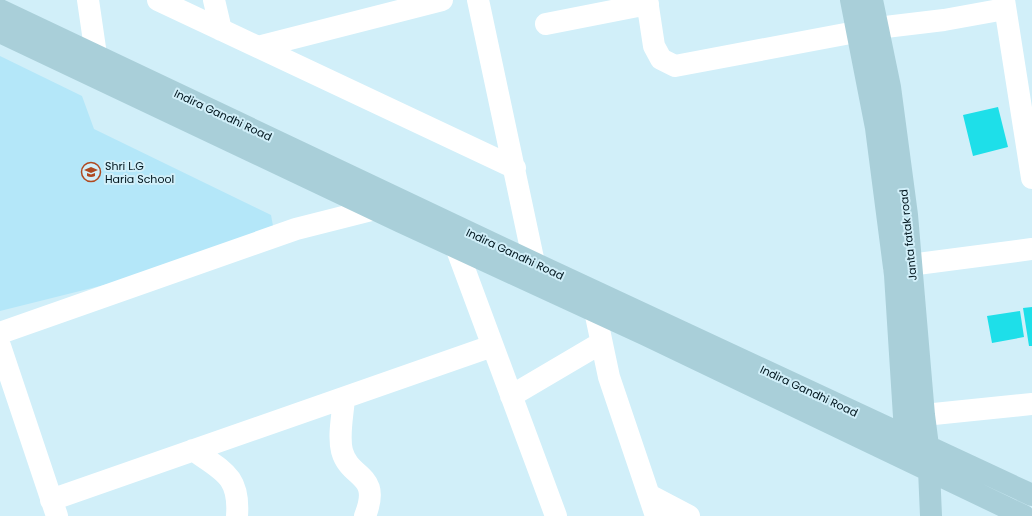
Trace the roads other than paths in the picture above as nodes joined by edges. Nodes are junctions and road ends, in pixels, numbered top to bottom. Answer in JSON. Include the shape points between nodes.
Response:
{"nodes":[{"id":1,"x":88,"y":0,"type":"edge"},
{"id":2,"x":158,"y":0,"type":"edge"},
{"id":3,"x":214,"y":0,"type":"edge"},
{"id":4,"x":442,"y":0,"type":"edge"},
{"id":5,"x":478,"y":0,"type":"edge"},
{"id":6,"x":851,"y":0,"type":"edge"},
{"id":7,"x":872,"y":0,"type":"edge"},
{"id":8,"x":648,"y":2,"type":"edge"},
{"id":9,"x":400,"y":5,"type":"edge"},
{"id":10,"x":1005,"y":5,"type":"edge"},
{"id":11,"x":0,"y":10,"type":"edge"},
{"id":12,"x":546,"y":24,"type":"dead end"},
{"id":13,"x":221,"y":30,"type":"junction"},
{"id":14,"x":867,"y":30,"type":"junction"},
{"id":15,"x":0,"y":32,"type":"edge"},
{"id":16,"x":258,"y":47,"type":"junction"},
{"id":17,"x":96,"y":56,"type":"junction"},
{"id":18,"x":1027,"y":114,"type":"edge"},
{"id":19,"x":514,"y":168,"type":"junction"},
{"id":20,"x":1032,"y":178,"type":"edge"},
{"id":21,"x":378,"y":199,"type":"junction"},
{"id":22,"x":447,"y":222,"type":"junction"},
{"id":23,"x":456,"y":247,"type":"junction"},
{"id":24,"x":1032,"y":249,"type":"edge"},
{"id":25,"x":534,"y":263,"type":"junction"},
{"id":26,"x":903,"y":266,"type":"junction"},
{"id":27,"x":591,"y":290,"type":"junction"},
{"id":28,"x":595,"y":311,"type":"junction"},
{"id":29,"x":0,"y":333,"type":"edge"},
{"id":30,"x":601,"y":343,"type":"junction"},
{"id":31,"x":0,"y":346,"type":"edge"},
{"id":32,"x":492,"y":346,"type":"junction"},
{"id":33,"x":511,"y":396,"type":"junction"},
{"id":34,"x":344,"y":398,"type":"junction"},
{"id":35,"x":1032,"y":404,"type":"edge"},
{"id":36,"x":924,"y":415,"type":"junction"},
{"id":37,"x":906,"y":435,"type":"junction"},
{"id":38,"x":928,"y":446,"type":"junction"},
{"id":39,"x":193,"y":450,"type":"junction"},
{"id":40,"x":907,"y":461,"type":"junction"},
{"id":41,"x":929,"y":472,"type":"junction"},
{"id":42,"x":649,"y":495,"type":"junction"},
{"id":43,"x":1032,"y":495,"type":"edge"},
{"id":44,"x":54,"y":508,"type":"edge"},
{"id":45,"x":237,"y":516,"type":"edge"},
{"id":46,"x":366,"y":516,"type":"edge"},
{"id":47,"x":554,"y":516,"type":"edge"},
{"id":48,"x":656,"y":516,"type":"edge"},
{"id":49,"x":689,"y":516,"type":"edge"},
{"id":50,"x":931,"y":516,"type":"edge"},
{"id":51,"x":1024,"y":516,"type":"edge"}],
"edges":[{"from":1,"to":17,"type":"street"},
{"from":2,"to":13,"type":"street"},
{"from":3,"to":13,"type":"street"},
{"from":4,"to":9,"type":"street"},
{"from":5,"to":19,"type":"street"},
{"from":6,"to":14,"type":"main road"},
{"from":7,"to":14,"type":"main road","name":"Janta fatak road"},
{"from":8,"to":12,"type":"street"},
{"from":8,"to":14,"type":"street","via":[[654,46],[661,59],[675,66]]},
{"from":9,"to":16,"type":"street"},
{"from":10,"to":14,"type":"street","via":[[944,20]]},
{"from":10,"to":18,"type":"street"},
{"from":11,"to":17,"type":"main road","name":"Indira Gandhi Road"},
{"from":13,"to":16,"type":"street"},
{"from":14,"to":26,"type":"main road","name":"Janta fatak road","via":[[890,88]]},
{"from":15,"to":21,"type":"main road","name":"Indira Gandhi Road"},
{"from":16,"to":19,"type":"street"},
{"from":17,"to":21,"type":"main road","name":"Indira Gandhi Road"},
{"from":18,"to":20,"type":"street"},
{"from":19,"to":25,"type":"street"},
{"from":21,"to":22,"type":"main road","name":"Indira Gandhi Road"},
{"from":21,"to":23,"type":"main road","name":"Indira Gandhi Road"},
{"from":21,"to":29,"type":"street"},
{"from":22,"to":23,"type":"main road"},
{"from":22,"to":25,"type":"main road","name":"Indira Gandhi Road"},
{"from":23,"to":28,"type":"main road","name":"Indira Gandhi Road"},
{"from":23,"to":32,"type":"street"},
{"from":24,"to":26,"type":"street"},
{"from":25,"to":27,"type":"main road","name":"Indira Gandhi Road"},
{"from":26,"to":36,"type":"main road","name":"Janta fatak road"},
{"from":26,"to":37,"type":"main road"},
{"from":27,"to":28,"type":"main road"},
{"from":27,"to":37,"type":"main road","name":"Indira Gandhi Road"},
{"from":28,"to":30,"type":"street"},
{"from":28,"to":40,"type":"main road","name":"Indira Gandhi Road"},
{"from":30,"to":33,"type":"street"},
{"from":30,"to":42,"type":"street","via":[[609,377]]},
{"from":31,"to":44,"type":"street"},
{"from":32,"to":33,"type":"street"},
{"from":32,"to":34,"type":"street"},
{"from":33,"to":47,"type":"street"},
{"from":34,"to":39,"type":"street"},
{"from":34,"to":46,"type":"street","via":[[342,451],[348,462],[367,483],[371,503]]},
{"from":35,"to":36,"type":"street"},
{"from":36,"to":38,"type":"main road","name":"Janta fatak road"},
{"from":37,"to":38,"type":"main road","name":"Indira Gandhi Road"},
{"from":37,"to":40,"type":"main road"},
{"from":38,"to":41,"type":"main road","name":"Janta fatak road"},
{"from":38,"to":43,"type":"main road","name":"Indira Gandhi Road"},
{"from":39,"to":44,"type":"street"},
{"from":39,"to":45,"type":"street","via":[[230,477],[236,490]]},
{"from":40,"to":41,"type":"main road","name":"Indira Gandhi Road"},
{"from":41,"to":50,"type":"main road","name":"Janta fatak road"},
{"from":41,"to":51,"type":"main road","name":"Indira Gandhi Road"},
{"from":42,"to":48,"type":"street"},
{"from":42,"to":49,"type":"street"}]}
